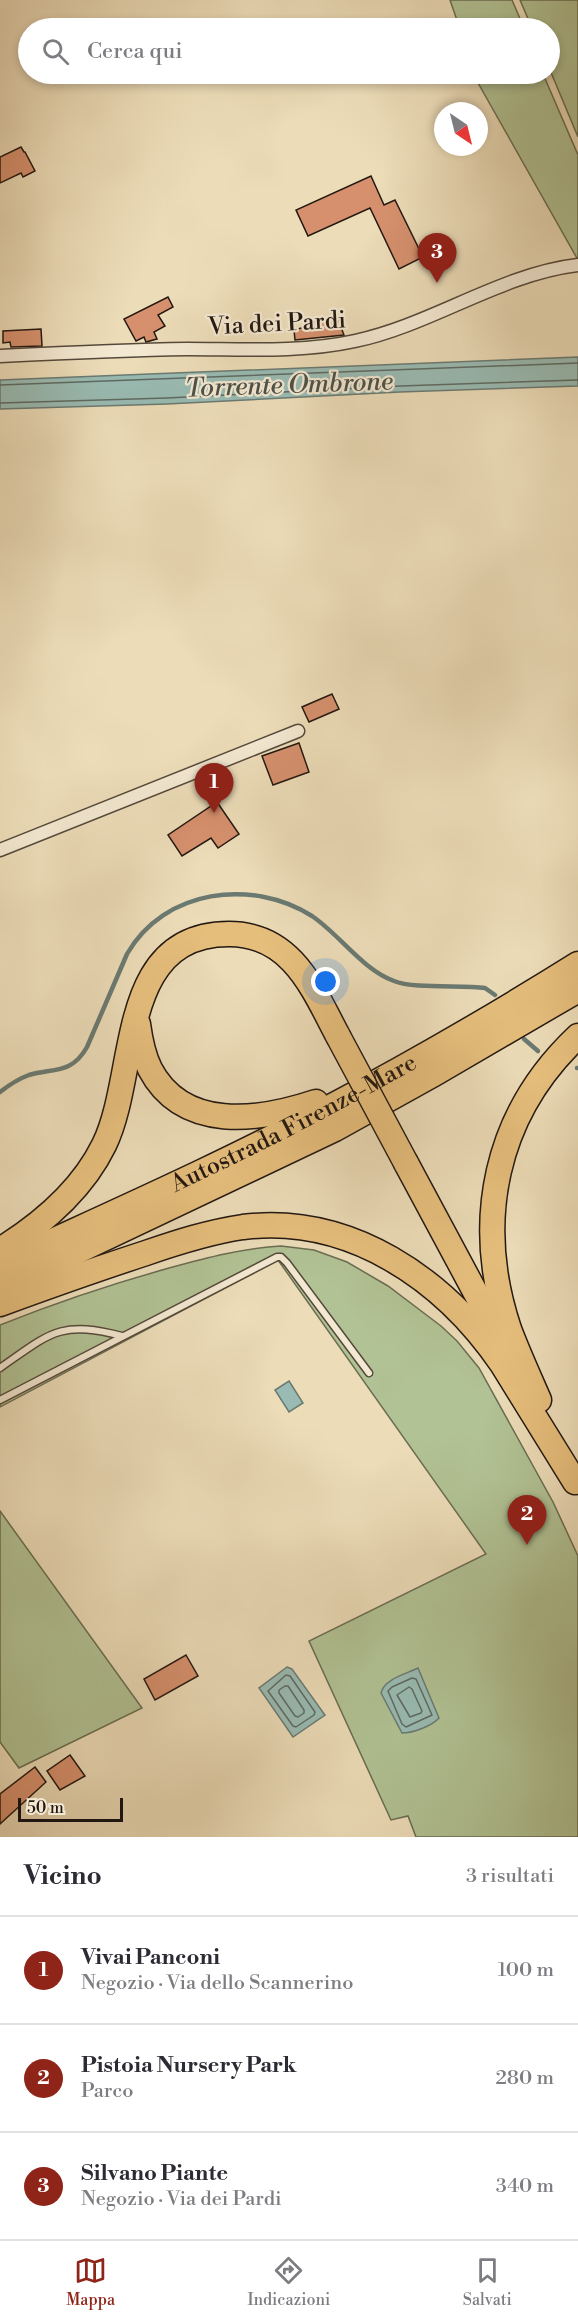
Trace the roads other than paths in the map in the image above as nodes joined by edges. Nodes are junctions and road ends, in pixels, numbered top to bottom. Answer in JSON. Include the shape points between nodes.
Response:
{"nodes":[{"id":1,"x":578,"y":265,"type":"edge"},
{"id":2,"x":0,"y":356,"type":"edge"},
{"id":3,"x":298,"y":730,"type":"dead end"},
{"id":4,"x":0,"y":850,"type":"edge"},
{"id":5,"x":578,"y":964,"type":"edge"},
{"id":6,"x":578,"y":990,"type":"edge"},
{"id":7,"x":136,"y":1015,"type":"junction"},
{"id":8,"x":578,"y":1036,"type":"edge"},
{"id":9,"x":409,"y":1063,"type":"junction"},
{"id":10,"x":0,"y":1250,"type":"edge"},
{"id":11,"x":0,"y":1265,"type":"edge"},
{"id":12,"x":0,"y":1288,"type":"edge"},
{"id":13,"x":0,"y":1304,"type":"edge"},
{"id":14,"x":123,"y":1336,"type":"junction"},
{"id":15,"x":0,"y":1368,"type":"edge"},
{"id":16,"x":369,"y":1373,"type":"dead end"},
{"id":17,"x":0,"y":1400,"type":"edge"},
{"id":18,"x":576,"y":1485,"type":"edge"}],
"edges":[{"from":1,"to":2,"type":"street","name":"Via dei Pardi","via":[[539,273],[393,332],[341,344],[289,349]]},
{"from":3,"to":4,"type":"street"},
{"from":5,"to":9,"type":"highway","name":"Autostrada Firenze-Mare"},
{"from":6,"to":12,"type":"highway","name":"Autostrada Firenze-Mare","via":[[334,1130]]},
{"from":7,"to":9,"type":"highway","via":[[145,1057],[161,1085],[180,1102],[213,1114],[237,1118],[279,1113],[324,1099]]},
{"from":7,"to":10,"type":"highway","via":[[116,1113],[92,1166],[54,1210]]},
{"from":7,"to":18,"type":"highway","bridge":true,"via":[[152,974],[169,955],[192,941],[233,934],[270,944],[294,962],[307,978]]},
{"from":8,"to":18,"type":"highway","via":[[553,1061],[521,1107],[498,1174],[492,1224],[495,1267],[509,1327]]},
{"from":9,"to":11,"type":"highway","name":"Autostrada Firenze-Mare","via":[[231,1157]]},
{"from":13,"to":18,"type":"highway","via":[[214,1232],[268,1226],[340,1236],[398,1262],[458,1308],[490,1346]]},
{"from":14,"to":15,"type":"lane","via":[[88,1328],[57,1332]]},
{"from":14,"to":16,"type":"lane","via":[[261,1263],[281,1257]]},
{"from":14,"to":17,"type":"lane"}]}
